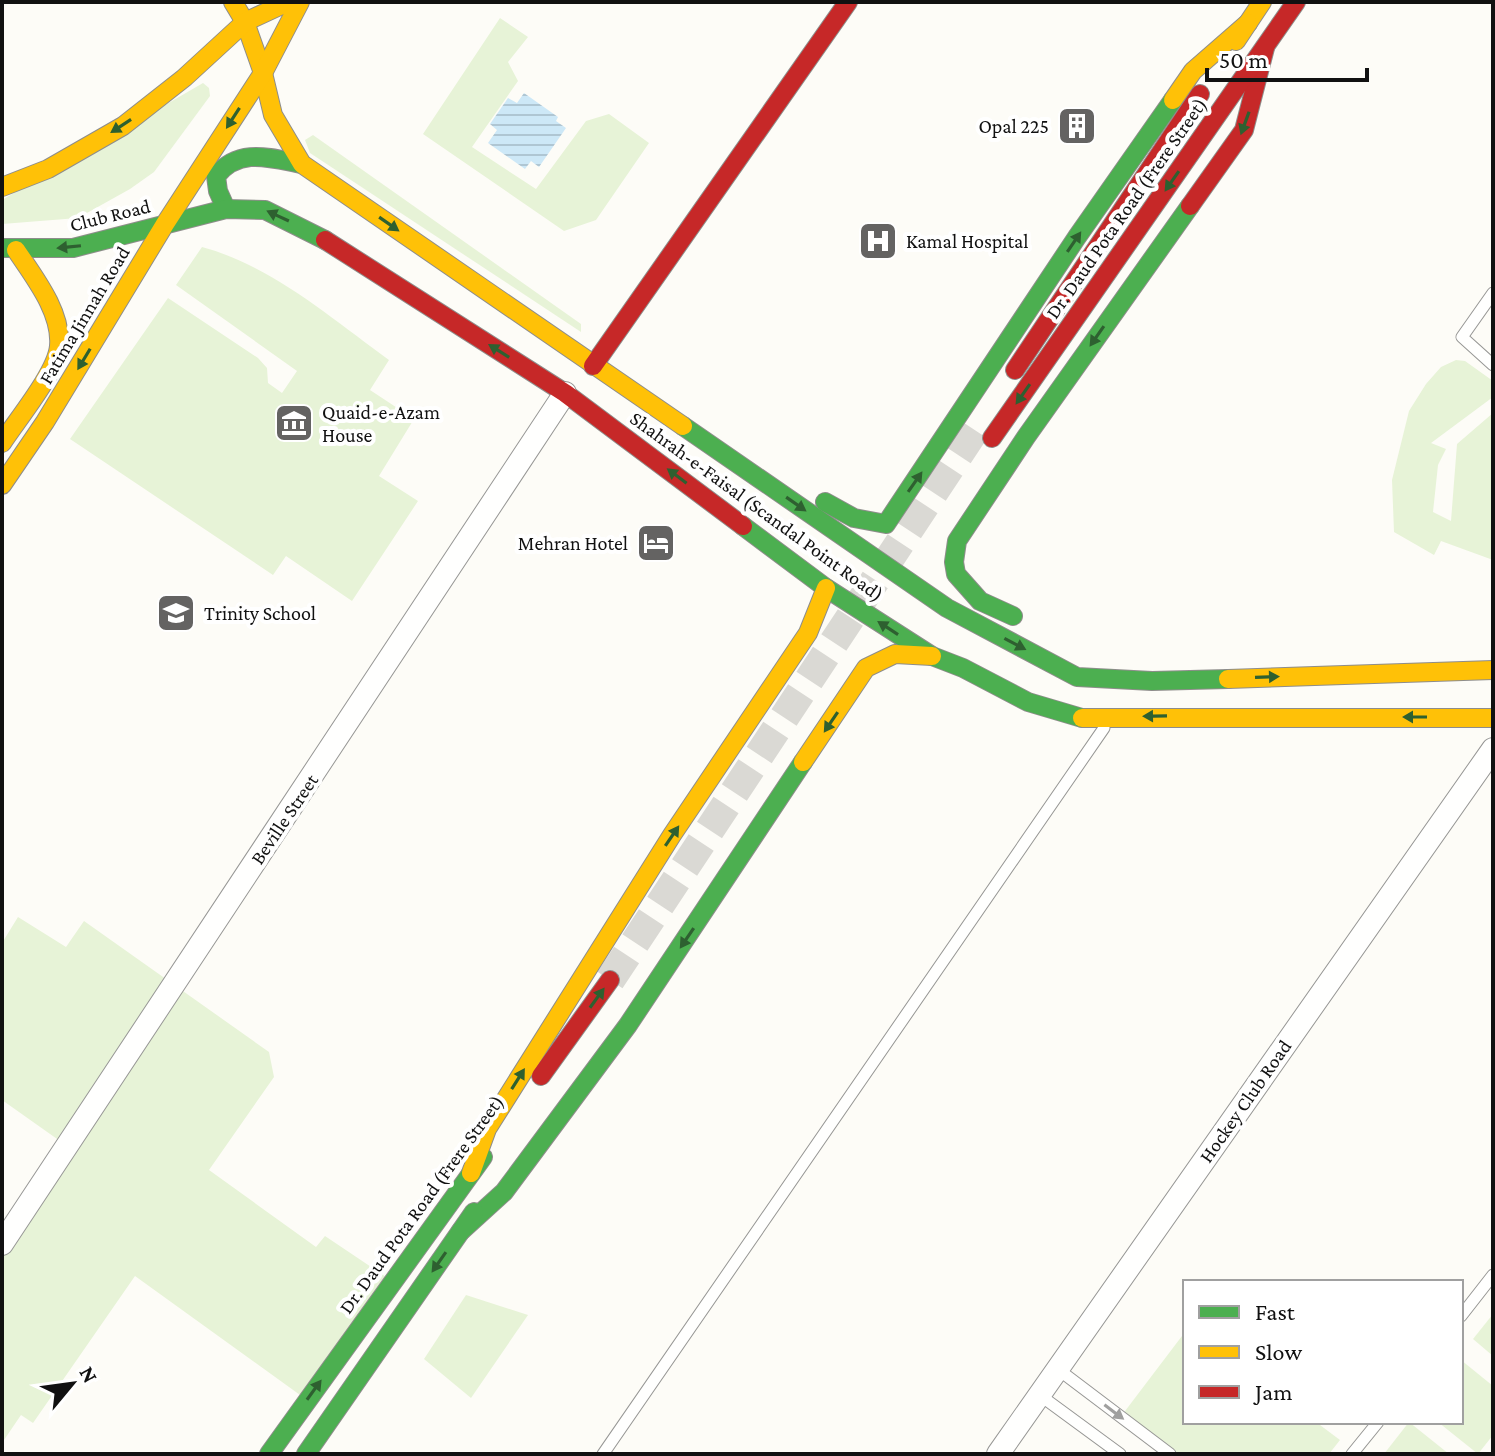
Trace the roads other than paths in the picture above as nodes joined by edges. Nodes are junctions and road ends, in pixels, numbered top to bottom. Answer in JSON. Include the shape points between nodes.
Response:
{"nodes":[{"id":1,"x":233,"y":2,"type":"edge"},
{"id":2,"x":288,"y":2,"type":"edge"},
{"id":3,"x":300,"y":2,"type":"edge"},
{"id":4,"x":848,"y":2,"type":"edge"},
{"id":5,"x":1262,"y":2,"type":"edge"},
{"id":6,"x":1296,"y":2,"type":"edge"},
{"id":7,"x":245,"y":22,"type":"junction"},
{"id":8,"x":1248,"y":23,"type":"junction"},
{"id":9,"x":1265,"y":48,"type":"junction"},
{"id":10,"x":263,"y":73,"type":"junction"},
{"id":11,"x":302,"y":164,"type":"junction"},
{"id":12,"x":2,"y":187,"type":"edge"},
{"id":13,"x":226,"y":209,"type":"junction"},
{"id":14,"x":165,"y":224,"type":"junction"},
{"id":15,"x":9,"y":249,"type":"edge"},
{"id":16,"x":1493,"y":293,"type":"edge"},
{"id":17,"x":1493,"y":365,"type":"edge"},
{"id":18,"x":593,"y":366,"type":"junction"},
{"id":19,"x":1002,"y":389,"type":"dead end"},
{"id":20,"x":565,"y":393,"type":"junction"},
{"id":21,"x":992,"y":438,"type":"tunnel mouth"},
{"id":22,"x":2,"y":443,"type":"edge"},
{"id":23,"x":711,"y":445,"type":"junction"},
{"id":24,"x":2,"y":485,"type":"edge"},
{"id":25,"x":886,"y":524,"type":"junction"},
{"id":26,"x":956,"y":574,"type":"junction"},
{"id":27,"x":826,"y":588,"type":"junction"},
{"id":28,"x":1023,"y":621,"type":"dead end"},
{"id":29,"x":932,"y":656,"type":"junction"},
{"id":30,"x":1109,"y":661,"type":"dead end"},
{"id":31,"x":1493,"y":670,"type":"edge"},
{"id":32,"x":1152,"y":681,"type":"junction"},
{"id":33,"x":1111,"y":717,"type":"junction"},
{"id":34,"x":1493,"y":718,"type":"edge"},
{"id":35,"x":1493,"y":749,"type":"edge"},
{"id":36,"x":610,"y":980,"type":"tunnel mouth"},
{"id":37,"x":585,"y":1052,"type":"dead end"},
{"id":38,"x":471,"y":1173,"type":"junction"},
{"id":39,"x":461,"y":1231,"type":"junction"},
{"id":40,"x":2,"y":1244,"type":"edge"},
{"id":41,"x":1493,"y":1275,"type":"edge"},
{"id":42,"x":1463,"y":1313,"type":"edge"},
{"id":43,"x":1059,"y":1370,"type":"junction"},
{"id":44,"x":1041,"y":1396,"type":"junction"},
{"id":45,"x":1376,"y":1424,"type":"edge"},
{"id":46,"x":269,"y":1454,"type":"edge"},
{"id":47,"x":306,"y":1454,"type":"edge"},
{"id":48,"x":603,"y":1454,"type":"edge"},
{"id":49,"x":998,"y":1454,"type":"edge"},
{"id":50,"x":1120,"y":1454,"type":"edge"},
{"id":51,"x":1170,"y":1454,"type":"edge"},
{"id":52,"x":1352,"y":1454,"type":"edge"}],
"edges":[{"from":1,"to":7,"type":"main road"},
{"from":2,"to":7,"type":"main road"},
{"from":3,"to":10,"type":"main road","name":"Fatima Jinnah Road"},
{"from":4,"to":18,"type":"main road"},
{"from":5,"to":8,"type":"main road","name":"Dr. Daud Pota Road (Frere Street)"},
{"from":6,"to":9,"type":"main road","name":"Dr. Daud Pota Road (Frere Street)"},
{"from":7,"to":10,"type":"main road"},
{"from":7,"to":12,"type":"main road","one_way":true,"via":[[123,126],[48,169]]},
{"from":8,"to":19,"type":"main road","name":"Dr. Daud Pota Road (Frere Street)"},
{"from":25,"to":8,"type":"main road","one_way":true,"via":[[1193,71]]},
{"from":9,"to":21,"type":"main road","name":"Dr. Daud Pota Road (Frere Street)","one_way":true},
{"from":9,"to":26,"type":"main road","one_way":true,"via":[[1244,130],[957,541]]},
{"from":10,"to":11,"type":"main road","via":[[273,115]]},
{"from":10,"to":14,"type":"main road","name":"Fatima Jinnah Road","one_way":true},
{"from":11,"to":13,"type":"main road","via":[[245,155],[231,158],[216,176]]},
{"from":11,"to":18,"type":"main road","name":"Shahrah-e-Faisal (Scandal Point Road)","one_way":true},
{"from":13,"to":14,"type":"main road","name":"Club Road"},
{"from":20,"to":13,"type":"main road","name":"Shahrah-e-Faisal (Scandal Point Road)","one_way":true,"via":[[309,230],[265,210]]},
{"from":14,"to":15,"type":"main road","name":"Club Road","one_way":true,"via":[[73,248]]},
{"from":14,"to":24,"type":"main road","name":"Fatima Jinnah Road","one_way":true},
{"from":15,"to":22,"type":"main road","name":"Fatima Jinnah Road","via":[[44,295],[59,348]]},
{"from":16,"to":17,"type":"lane","via":[[1462,337]]},
{"from":18,"to":23,"type":"main road","name":"Shahrah-e-Faisal (Scandal Point Road)"},
{"from":27,"to":20,"type":"main road","name":"Shahrah-e-Faisal (Scandal Point Road)","one_way":true},
{"from":20,"to":40,"type":"street","name":"Beville Street"},
{"from":23,"to":25,"type":"main road","via":[[794,483],[850,518]]},
{"from":23,"to":32,"type":"main road","name":"Shahrah-e-Faisal (Scandal Point Road)","one_way":true,"via":[[947,608],[1077,677]]},
{"from":25,"to":26,"type":"main road","via":[[887,543],[903,562],[931,574]]},
{"from":26,"to":28,"type":"main road","via":[[980,601]]},
{"from":29,"to":27,"type":"main road","name":"Shahrah-e-Faisal (Scandal Point Road)","one_way":true},
{"from":38,"to":27,"type":"main road","one_way":true,"via":[[487,1129],[672,835],[808,633]]},
{"from":29,"to":33,"type":"main road","name":"Shahrah-e-Faisal (Scandal Point Road)","via":[[1028,702],[1082,718]]},
{"from":29,"to":39,"type":"main road","one_way":true,"via":[[895,654],[866,668],[628,1025],[504,1192]]},
{"from":30,"to":32,"type":"main road"},
{"from":32,"to":31,"type":"main road","name":"Shahrah-e-Faisal (Scandal Point Road)","one_way":true},
{"from":34,"to":33,"type":"main road","name":"Shahrah-e-Faisal (Scandal Point Road)","one_way":true},
{"from":33,"to":48,"type":"lane"},
{"from":35,"to":43,"type":"street","name":"Hockey Club Road"},
{"from":38,"to":36,"type":"main road","name":"Dr. Daud Pota Road (Frere Street)","one_way":true},
{"from":37,"to":39,"type":"main road"},
{"from":46,"to":38,"type":"main road","name":"Dr. Daud Pota Road (Frere Street)","one_way":true},
{"from":39,"to":47,"type":"main road","one_way":true},
{"from":41,"to":42,"type":"lane"},
{"from":43,"to":44,"type":"street","name":"Hockey Club Road"},
{"from":43,"to":51,"type":"lane","one_way":true},
{"from":44,"to":49,"type":"street","name":"Hockey Club Road"},
{"from":44,"to":50,"type":"lane"},
{"from":45,"to":52,"type":"lane"}]}
